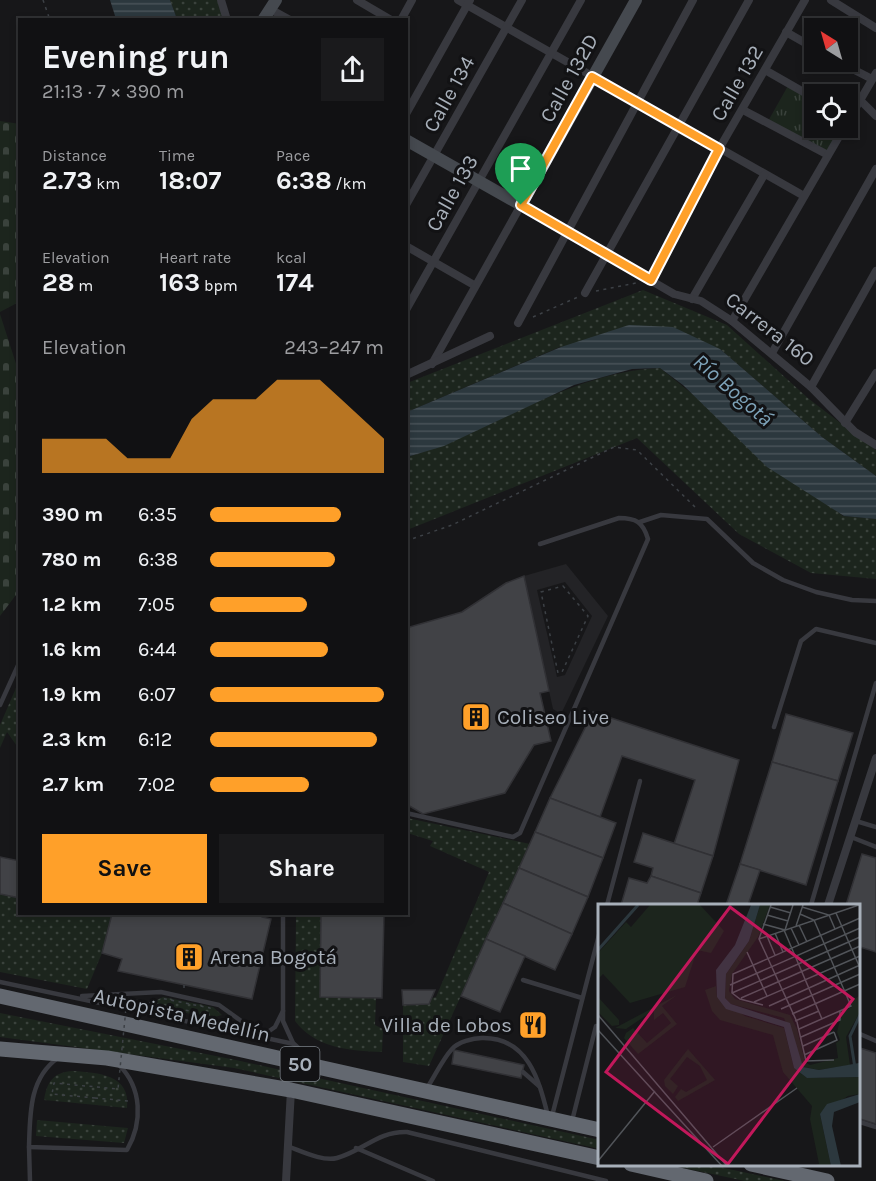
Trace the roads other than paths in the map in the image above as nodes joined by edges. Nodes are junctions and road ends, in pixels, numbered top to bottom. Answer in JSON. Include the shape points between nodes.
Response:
{"nodes":[{"id":1,"x":221,"y":0,"type":"edge"},
{"id":2,"x":357,"y":0,"type":"edge"},
{"id":3,"x":411,"y":0,"type":"edge"},
{"id":4,"x":458,"y":0,"type":"edge"},
{"id":5,"x":522,"y":0,"type":"edge"},
{"id":6,"x":581,"y":0,"type":"edge"},
{"id":7,"x":636,"y":0,"type":"edge"},
{"id":8,"x":693,"y":0,"type":"edge"},
{"id":9,"x":749,"y":0,"type":"edge"},
{"id":10,"x":805,"y":0,"type":"edge"},
{"id":11,"x":831,"y":0,"type":"edge"},
{"id":12,"x":469,"y":3,"type":"edge"},
{"id":13,"x":273,"y":4,"type":"edge"},
{"id":14,"x":226,"y":18,"type":"edge"},
{"id":15,"x":264,"y":18,"type":"edge"},
{"id":16,"x":288,"y":18,"type":"edge"},
{"id":17,"x":388,"y":18,"type":"edge"},
{"id":18,"x":401,"y":18,"type":"edge"},
{"id":19,"x":506,"y":28,"type":"junction"},
{"id":20,"x":876,"y":28,"type":"edge"},
{"id":21,"x":786,"y":32,"type":"junction"},
{"id":22,"x":804,"y":42,"type":"edge"},
{"id":23,"x":551,"y":53,"type":"junction"},
{"id":24,"x":765,"y":70,"type":"junction"},
{"id":25,"x":858,"y":70,"type":"edge"},
{"id":26,"x":874,"y":76,"type":"edge"},
{"id":27,"x":592,"y":77,"type":"junction"},
{"id":28,"x":804,"y":92,"type":"edge"},
{"id":29,"x":860,"y":100,"type":"junction"},
{"id":30,"x":636,"y":102,"type":"junction"},
{"id":31,"x":858,"y":103,"type":"edge"},
{"id":32,"x":408,"y":110,"type":"edge"},
{"id":33,"x":743,"y":110,"type":"junction"},
{"id":34,"x":876,"y":116,"type":"edge"},
{"id":35,"x":678,"y":126,"type":"junction"},
{"id":36,"x":838,"y":138,"type":"edge"},
{"id":37,"x":408,"y":141,"type":"edge"},
{"id":38,"x":719,"y":149,"type":"junction"},
{"id":39,"x":828,"y":155,"type":"junction"},
{"id":40,"x":434,"y":156,"type":"junction"},
{"id":41,"x":876,"y":169,"type":"edge"},
{"id":42,"x":764,"y":175,"type":"junction"},
{"id":43,"x":479,"y":181,"type":"junction"},
{"id":44,"x":804,"y":196,"type":"junction"},
{"id":45,"x":408,"y":202,"type":"edge"},
{"id":46,"x":521,"y":205,"type":"junction"},
{"id":47,"x":566,"y":231,"type":"junction"},
{"id":48,"x":408,"y":247,"type":"edge"},
{"id":49,"x":607,"y":255,"type":"junction"},
{"id":50,"x":434,"y":262,"type":"junction"},
{"id":51,"x":876,"y":271,"type":"edge"},
{"id":52,"x":651,"y":280,"type":"junction"},
{"id":53,"x":474,"y":285,"type":"junction"},
{"id":54,"x":585,"y":293,"type":"dead end"},
{"id":55,"x":692,"y":299,"type":"junction"},
{"id":56,"x":408,"y":307,"type":"edge"},
{"id":57,"x":732,"y":321,"type":"junction"},
{"id":58,"x":518,"y":323,"type":"dead end"},
{"id":59,"x":490,"y":336,"type":"dead end"},
{"id":60,"x":772,"y":352,"type":"junction"},
{"id":61,"x":432,"y":364,"type":"junction"},
{"id":62,"x":876,"y":373,"type":"edge"},
{"id":63,"x":408,"y":374,"type":"edge"},
{"id":64,"x":873,"y":386,"type":"edge"},
{"id":65,"x":811,"y":387,"type":"junction"},
{"id":66,"x":845,"y":423,"type":"junction"},
{"id":67,"x":876,"y":445,"type":"edge"},
{"id":68,"x":640,"y":522,"type":"junction"},
{"id":69,"x":540,"y":544,"type":"dead end"},
{"id":70,"x":876,"y":601,"type":"edge"},
{"id":71,"x":876,"y":643,"type":"edge"},
{"id":72,"x":18,"y":665,"type":"edge"},
{"id":73,"x":876,"y":683,"type":"edge"},
{"id":74,"x":0,"y":705,"type":"edge"},
{"id":75,"x":774,"y":727,"type":"dead end"},
{"id":76,"x":876,"y":758,"type":"edge"},
{"id":77,"x":640,"y":781,"type":"dead end"},
{"id":78,"x":872,"y":783,"type":"edge"},
{"id":79,"x":408,"y":813,"type":"edge"},
{"id":80,"x":856,"y":821,"type":"junction"},
{"id":81,"x":876,"y":827,"type":"edge"},
{"id":82,"x":851,"y":837,"type":"junction"},
{"id":83,"x":876,"y":846,"type":"edge"},
{"id":84,"x":607,"y":904,"type":"edge"},
{"id":85,"x":811,"y":904,"type":"edge"},
{"id":86,"x":828,"y":904,"type":"edge"},
{"id":87,"x":284,"y":915,"type":"edge"},
{"id":88,"x":598,"y":938,"type":"edge"},
{"id":89,"x":523,"y":980,"type":"dead end"},
{"id":90,"x":0,"y":982,"type":"edge"},
{"id":91,"x":0,"y":996,"type":"edge"},
{"id":92,"x":76,"y":997,"type":"junction"},
{"id":93,"x":582,"y":998,"type":"junction"},
{"id":94,"x":283,"y":1011,"type":"junction"},
{"id":95,"x":596,"y":1026,"type":"dead end"},
{"id":96,"x":861,"y":1034,"type":"edge"},
{"id":97,"x":262,"y":1036,"type":"junction"},
{"id":98,"x":876,"y":1041,"type":"edge"},
{"id":99,"x":294,"y":1044,"type":"junction"},
{"id":100,"x":0,"y":1049,"type":"edge"},
{"id":101,"x":63,"y":1054,"type":"junction"},
{"id":102,"x":453,"y":1057,"type":"dead end"},
{"id":103,"x":107,"y":1058,"type":"junction"},
{"id":104,"x":445,"y":1059,"type":"junction"},
{"id":105,"x":321,"y":1069,"type":"junction"},
{"id":106,"x":523,"y":1072,"type":"dead end"},
{"id":107,"x":541,"y":1087,"type":"junction"},
{"id":108,"x":291,"y":1090,"type":"junction"},
{"id":109,"x":425,"y":1091,"type":"junction"},
{"id":110,"x":550,"y":1118,"type":"junction"},
{"id":111,"x":861,"y":1122,"type":"edge"},
{"id":112,"x":571,"y":1124,"type":"junction"},
{"id":113,"x":876,"y":1127,"type":"edge"},
{"id":114,"x":598,"y":1131,"type":"edge"},
{"id":115,"x":287,"y":1146,"type":"junction"},
{"id":116,"x":29,"y":1147,"type":"junction"},
{"id":117,"x":356,"y":1148,"type":"junction"},
{"id":118,"x":598,"y":1158,"type":"edge"},
{"id":119,"x":640,"y":1166,"type":"edge"},
{"id":120,"x":760,"y":1166,"type":"edge"},
{"id":121,"x":30,"y":1181,"type":"edge"},
{"id":122,"x":286,"y":1181,"type":"edge"},
{"id":123,"x":433,"y":1181,"type":"edge"},
{"id":124,"x":606,"y":1181,"type":"edge"},
{"id":125,"x":706,"y":1181,"type":"edge"},
{"id":126,"x":827,"y":1181,"type":"edge"}],
"edges":[{"from":1,"to":14,"type":"street"},
{"from":2,"to":17,"type":"street"},
{"from":3,"to":18,"type":"street"},
{"from":4,"to":12,"type":"street"},
{"from":5,"to":19,"type":"street","name":"Calle 134"},
{"from":6,"to":23,"type":"street","name":"Calle 133"},
{"from":7,"to":27,"type":"street","name":"Calle 132D"},
{"from":8,"to":30,"type":"street"},
{"from":9,"to":35,"type":"street"},
{"from":10,"to":21,"type":"street","name":"Calle 132"},
{"from":11,"to":20,"type":"street"},
{"from":12,"to":19,"type":"street"},
{"from":12,"to":32,"type":"street"},
{"from":13,"to":15,"type":"street"},
{"from":13,"to":16,"type":"street"},
{"from":19,"to":23,"type":"street"},
{"from":19,"to":40,"type":"street","name":"Calle 134"},
{"from":21,"to":22,"type":"street"},
{"from":21,"to":24,"type":"street","name":"Calle 132"},
{"from":23,"to":27,"type":"street"},
{"from":23,"to":43,"type":"street","name":"Calle 133"},
{"from":24,"to":28,"type":"street"},
{"from":24,"to":33,"type":"street","name":"Calle 132"},
{"from":25,"to":26,"type":"street"},
{"from":26,"to":29,"type":"street"},
{"from":27,"to":30,"type":"street"},
{"from":27,"to":46,"type":"street","name":"Calle 132D"},
{"from":29,"to":31,"type":"street"},
{"from":29,"to":34,"type":"street"},
{"from":30,"to":35,"type":"street"},
{"from":30,"to":47,"type":"street"},
{"from":33,"to":38,"type":"street","name":"Calle 132"},
{"from":33,"to":39,"type":"street"},
{"from":35,"to":38,"type":"street"},
{"from":35,"to":49,"type":"street"},
{"from":36,"to":39,"type":"street"},
{"from":37,"to":40,"type":"street","name":"Carrera 160"},
{"from":38,"to":42,"type":"street"},
{"from":38,"to":52,"type":"street","name":"Calle 132"},
{"from":39,"to":44,"type":"street"},
{"from":40,"to":43,"type":"street","name":"Carrera 160"},
{"from":40,"to":45,"type":"street","name":"Calle 134"},
{"from":41,"to":60,"type":"street"},
{"from":42,"to":44,"type":"street"},
{"from":42,"to":55,"type":"street"},
{"from":43,"to":46,"type":"street","name":"Carrera 160"},
{"from":43,"to":50,"type":"street","name":"Calle 133"},
{"from":44,"to":57,"type":"street"},
{"from":46,"to":47,"type":"street","name":"Carrera 160"},
{"from":46,"to":53,"type":"street","name":"Calle 132D"},
{"from":47,"to":49,"type":"street","name":"Carrera 160"},
{"from":47,"to":58,"type":"street"},
{"from":48,"to":50,"type":"street"},
{"from":49,"to":52,"type":"street","name":"Carrera 160"},
{"from":49,"to":54,"type":"street"},
{"from":50,"to":53,"type":"street"},
{"from":50,"to":56,"type":"street","name":"Calle 133"},
{"from":51,"to":65,"type":"street"},
{"from":52,"to":55,"type":"street","name":"Carrera 160","via":[[674,294]]},
{"from":53,"to":61,"type":"street","name":"Calle 132D"},
{"from":55,"to":57,"type":"street","name":"Carrera 160"},
{"from":57,"to":60,"type":"street","name":"Carrera 160"},
{"from":59,"to":61,"type":"street"},
{"from":60,"to":65,"type":"street","name":"Carrera 160"},
{"from":61,"to":63,"type":"street"},
{"from":62,"to":64,"type":"street"},
{"from":64,"to":66,"type":"street"},
{"from":65,"to":66,"type":"street","name":"Carrera 160"},
{"from":66,"to":67,"type":"street","name":"Carrera 160"},
{"from":68,"to":69,"type":"lane","via":[[618,518]]},
{"from":68,"to":70,"type":"lane","via":[[661,515],[707,519],[753,563],[783,580],[834,596]]},
{"from":68,"to":79,"type":"lane","via":[[648,539],[645,552],[520,833],[513,837]]},
{"from":71,"to":75,"type":"lane","via":[[816,629],[807,634],[801,641]]},
{"from":72,"to":74,"type":"lane"},
{"from":73,"to":85,"type":"lane"},
{"from":76,"to":78,"type":"street"},
{"from":77,"to":84,"type":"lane"},
{"from":78,"to":80,"type":"street"},
{"from":80,"to":81,"type":"lane"},
{"from":80,"to":82,"type":"street"},
{"from":82,"to":83,"type":"lane"},
{"from":82,"to":86,"type":"street"},
{"from":87,"to":94,"type":"lane"},
{"from":88,"to":93,"type":"lane"},
{"from":89,"to":93,"type":"lane"},
{"from":90,"to":92,"type":"lane"},
{"from":91,"to":105,"type":"highway","name":"Autopista Medellín","number":"50"},
{"from":92,"to":97,"type":"lane"},
{"from":92,"to":97,"type":"lane","via":[[157,991],[219,1005]]},
{"from":93,"to":110,"type":"lane"},
{"from":94,"to":97,"type":"lane","via":[[275,1027]]},
{"from":94,"to":99,"type":"lane","via":[[284,1025]]},
{"from":95,"to":112,"type":"lane"},
{"from":96,"to":98,"type":"lane"},
{"from":97,"to":99,"type":"lane"},
{"from":99,"to":105,"type":"lane"},
{"from":100,"to":101,"type":"highway","number":"50"},
{"from":101,"to":103,"type":"highway","number":"50"},
{"from":101,"to":116,"type":"lane","via":[[45,1070],[34,1093]]},
{"from":102,"to":104,"type":"lane"},
{"from":103,"to":108,"type":"highway","number":"50"},
{"from":103,"to":116,"type":"lane","via":[[126,1072],[137,1094],[138,1118],[127,1150]]},
{"from":104,"to":107,"type":"lane","via":[[453,1047],[478,1038],[504,1042],[527,1057]]},
{"from":104,"to":109,"type":"lane"},
{"from":105,"to":109,"type":"highway","name":"Autopista Medellín","number":"50"},
{"from":106,"to":107,"type":"lane"},
{"from":107,"to":110,"type":"lane"},
{"from":108,"to":115,"type":"street"},
{"from":108,"to":118,"type":"highway","number":"50"},
{"from":109,"to":110,"type":"highway","name":"Autopista Medellín","number":"50"},
{"from":110,"to":112,"type":"highway","name":"Autopista Medellín","number":"50"},
{"from":111,"to":113,"type":"lane"},
{"from":112,"to":114,"type":"highway","name":"Autopista Medellín","number":"50"},
{"from":115,"to":117,"type":"lane","via":[[325,1158],[337,1158]]},
{"from":115,"to":122,"type":"street"},
{"from":116,"to":121,"type":"lane"},
{"from":117,"to":123,"type":"lane"},
{"from":117,"to":124,"type":"lane","via":[[381,1135],[407,1132]]},
{"from":119,"to":125,"type":"highway"},
{"from":120,"to":126,"type":"highway"}]}
